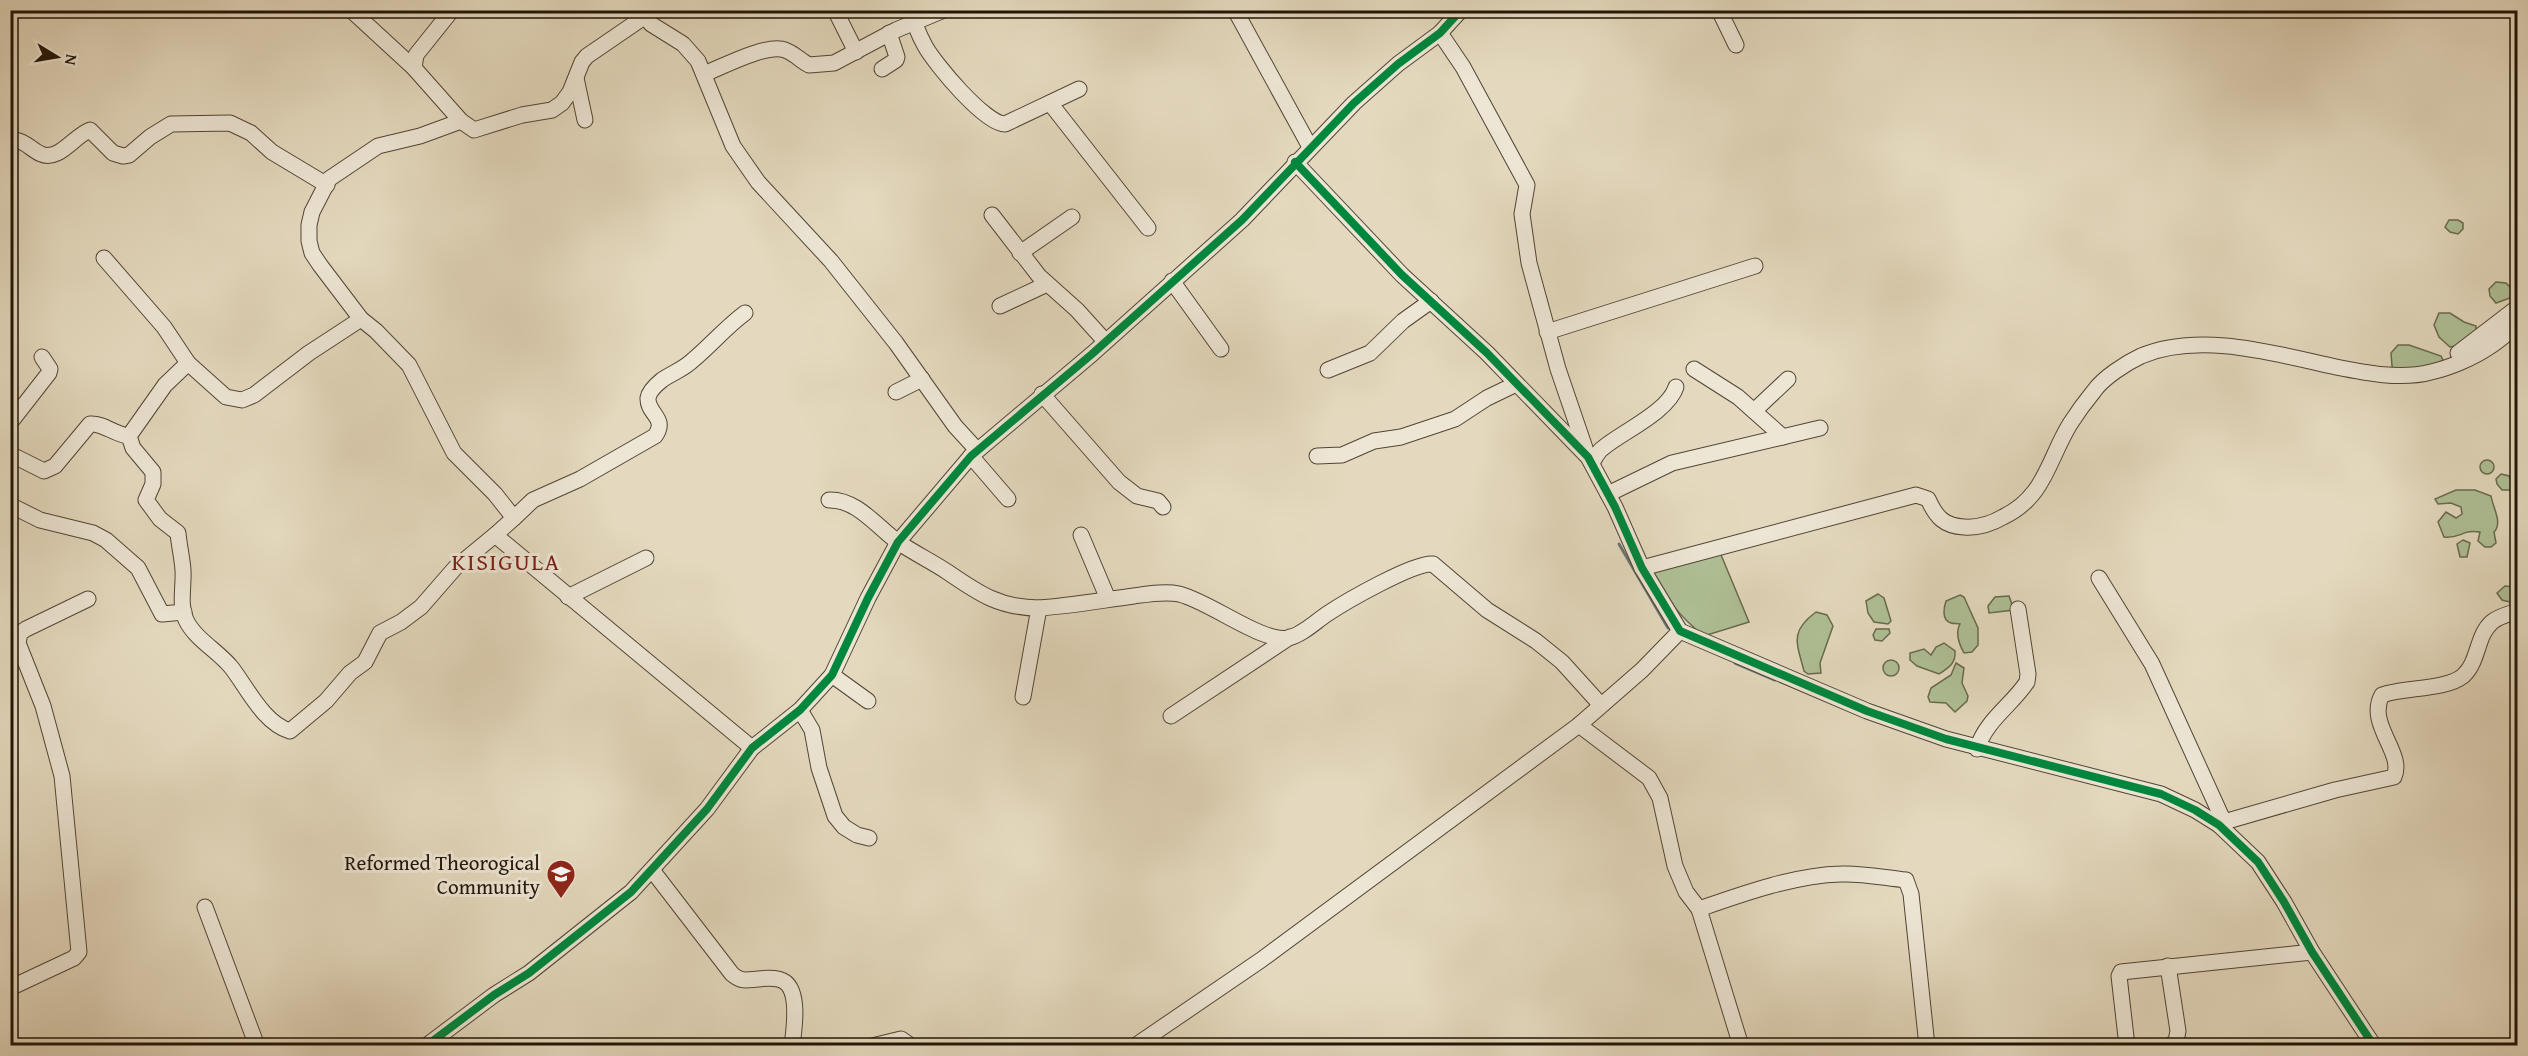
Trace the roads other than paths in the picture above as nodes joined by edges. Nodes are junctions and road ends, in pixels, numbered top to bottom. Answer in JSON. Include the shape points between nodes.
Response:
{"nodes":[{"id":1,"x":351,"y":10,"type":"edge"},
{"id":2,"x":452,"y":10,"type":"edge"},
{"id":3,"x":835,"y":10,"type":"edge"},
{"id":4,"x":944,"y":10,"type":"edge"},
{"id":5,"x":1235,"y":10,"type":"edge"},
{"id":6,"x":1461,"y":10,"type":"edge"},
{"id":7,"x":1719,"y":10,"type":"edge"},
{"id":8,"x":643,"y":14,"type":"edge"},
{"id":9,"x":913,"y":17,"type":"edge"},
{"id":10,"x":889,"y":33,"type":"junction"},
{"id":11,"x":1440,"y":33,"type":"junction"},
{"id":12,"x":1736,"y":45,"type":"dead end"},
{"id":13,"x":856,"y":52,"type":"junction"},
{"id":14,"x":414,"y":68,"type":"junction"},
{"id":15,"x":882,"y":69,"type":"dead end"},
{"id":16,"x":704,"y":74,"type":"junction"},
{"id":17,"x":576,"y":78,"type":"junction"},
{"id":18,"x":1079,"y":89,"type":"dead end"},
{"id":19,"x":1050,"y":103,"type":"junction"},
{"id":20,"x":585,"y":120,"type":"dead end"},
{"id":21,"x":461,"y":121,"type":"junction"},
{"id":22,"x":10,"y":143,"type":"edge"},
{"id":23,"x":1310,"y":147,"type":"junction"},
{"id":24,"x":1295,"y":162,"type":"junction"},
{"id":25,"x":327,"y":185,"type":"junction"},
{"id":26,"x":992,"y":215,"type":"dead end"},
{"id":27,"x":1072,"y":217,"type":"dead end"},
{"id":28,"x":1148,"y":228,"type":"dead end"},
{"id":29,"x":1020,"y":253,"type":"junction"},
{"id":30,"x":104,"y":258,"type":"dead end"},
{"id":31,"x":1755,"y":266,"type":"dead end"},
{"id":32,"x":1172,"y":281,"type":"junction"},
{"id":33,"x":1047,"y":284,"type":"junction"},
{"id":34,"x":1431,"y":301,"type":"junction"},
{"id":35,"x":1000,"y":306,"type":"dead end"},
{"id":36,"x":2517,"y":307,"type":"edge"},
{"id":37,"x":745,"y":313,"type":"dead end"},
{"id":38,"x":361,"y":319,"type":"junction"},
{"id":39,"x":2517,"y":325,"type":"edge"},
{"id":40,"x":1547,"y":332,"type":"junction"},
{"id":41,"x":1105,"y":341,"type":"junction"},
{"id":42,"x":1221,"y":349,"type":"dead end"},
{"id":43,"x":42,"y":357,"type":"dead end"},
{"id":44,"x":188,"y":363,"type":"junction"},
{"id":45,"x":1694,"y":369,"type":"dead end"},
{"id":46,"x":1328,"y":370,"type":"dead end"},
{"id":47,"x":2426,"y":373,"type":"junction"},
{"id":48,"x":922,"y":379,"type":"junction"},
{"id":49,"x":1788,"y":379,"type":"dead end"},
{"id":50,"x":1516,"y":384,"type":"junction"},
{"id":51,"x":1676,"y":387,"type":"dead end"},
{"id":52,"x":896,"y":392,"type":"dead end"},
{"id":53,"x":1042,"y":394,"type":"junction"},
{"id":54,"x":1754,"y":411,"type":"junction"},
{"id":55,"x":10,"y":423,"type":"edge"},
{"id":56,"x":1820,"y":428,"type":"dead end"},
{"id":57,"x":129,"y":436,"type":"junction"},
{"id":58,"x":1783,"y":437,"type":"junction"},
{"id":59,"x":974,"y":453,"type":"junction"},
{"id":60,"x":10,"y":454,"type":"edge"},
{"id":61,"x":1317,"y":456,"type":"dead end"},
{"id":62,"x":1590,"y":460,"type":"junction"},
{"id":63,"x":1608,"y":494,"type":"junction"},
{"id":64,"x":1008,"y":499,"type":"dead end"},
{"id":65,"x":828,"y":500,"type":"dead end"},
{"id":66,"x":10,"y":505,"type":"edge"},
{"id":67,"x":1163,"y":507,"type":"dead end"},
{"id":68,"x":514,"y":518,"type":"junction"},
{"id":69,"x":1081,"y":535,"type":"dead end"},
{"id":70,"x":495,"y":536,"type":"junction"},
{"id":71,"x":898,"y":542,"type":"junction"},
{"id":72,"x":646,"y":558,"type":"dead end"},
{"id":73,"x":1642,"y":568,"type":"junction"},
{"id":74,"x":2099,"y":578,"type":"dead end"},
{"id":75,"x":568,"y":597,"type":"junction"},
{"id":76,"x":88,"y":599,"type":"dead end"},
{"id":77,"x":1108,"y":599,"type":"junction"},
{"id":78,"x":1039,"y":608,"type":"junction"},
{"id":79,"x":2018,"y":609,"type":"dead end"},
{"id":80,"x":2517,"y":611,"type":"edge"},
{"id":81,"x":184,"y":612,"type":"junction"},
{"id":82,"x":1680,"y":631,"type":"junction"},
{"id":83,"x":1290,"y":638,"type":"junction"},
{"id":84,"x":832,"y":675,"type":"junction"},
{"id":85,"x":1023,"y":697,"type":"dead end"},
{"id":86,"x":868,"y":700,"type":"dead end"},
{"id":87,"x":1600,"y":704,"type":"junction"},
{"id":88,"x":800,"y":710,"type":"junction"},
{"id":89,"x":1171,"y":716,"type":"dead end"},
{"id":90,"x":1579,"y":725,"type":"junction"},
{"id":91,"x":752,"y":748,"type":"junction"},
{"id":92,"x":1983,"y":750,"type":"junction"},
{"id":93,"x":2222,"y":823,"type":"junction"},
{"id":94,"x":869,"y":838,"type":"dead end"},
{"id":95,"x":652,"y":870,"type":"junction"},
{"id":96,"x":205,"y":907,"type":"dead end"},
{"id":97,"x":1699,"y":909,"type":"junction"},
{"id":98,"x":2312,"y":952,"type":"junction"},
{"id":99,"x":2168,"y":966,"type":"junction"},
{"id":100,"x":10,"y":988,"type":"edge"},
{"id":101,"x":2517,"y":1042,"type":"edge"},
{"id":102,"x":432,"y":1044,"type":"edge"},
{"id":103,"x":257,"y":1046,"type":"edge"},
{"id":104,"x":792,"y":1046,"type":"edge"},
{"id":105,"x":872,"y":1046,"type":"edge"},
{"id":106,"x":910,"y":1046,"type":"edge"},
{"id":107,"x":1135,"y":1046,"type":"edge"},
{"id":108,"x":1740,"y":1046,"type":"edge"},
{"id":109,"x":1927,"y":1046,"type":"edge"},
{"id":110,"x":2127,"y":1046,"type":"edge"},
{"id":111,"x":2170,"y":1046,"type":"edge"},
{"id":112,"x":2374,"y":1046,"type":"edge"},
{"id":113,"x":2511,"y":1046,"type":"edge"}],
"edges":[{"from":1,"to":14,"type":"street"},
{"from":2,"to":14,"type":"street","via":[[416,55]]},
{"from":3,"to":13,"type":"street"},
{"from":4,"to":9,"type":"street"},
{"from":5,"to":23,"type":"street"},
{"from":6,"to":11,"type":"street"},
{"from":7,"to":12,"type":"street"},
{"from":8,"to":16,"type":"street","via":[[651,24],[683,44]]},
{"from":8,"to":17,"type":"street","via":[[588,56]]},
{"from":9,"to":10,"type":"street"},
{"from":9,"to":19,"type":"street","via":[[926,48],[942,71],[993,121],[1005,124]]},
{"from":10,"to":13,"type":"street"},
{"from":10,"to":15,"type":"street","via":[[897,57]]},
{"from":11,"to":23,"type":"street","via":[[1398,64]]},
{"from":11,"to":40,"type":"street","via":[[1463,67],[1527,185],[1522,214],[1529,262]]},
{"from":13,"to":16,"type":"street","via":[[834,63],[809,66],[779,48]]},
{"from":14,"to":21,"type":"street"},
{"from":16,"to":48,"type":"street","via":[[733,146],[758,182],[831,261]]},
{"from":17,"to":20,"type":"street"},
{"from":17,"to":21,"type":"street","via":[[562,103],[552,110],[474,130]]},
{"from":18,"to":19,"type":"street"},
{"from":19,"to":28,"type":"street"},
{"from":21,"to":25,"type":"street","via":[[378,146],[329,178]]},
{"from":22,"to":25,"type":"street","via":[[22,141],[50,156],[90,130],[113,153],[123,156],[171,124],[230,123]]},
{"from":23,"to":24,"type":"street"},
{"from":24,"to":32,"type":"street","via":[[1242,220]]},
{"from":24,"to":34,"type":"street"},
{"from":25,"to":38,"type":"street","via":[[309,225],[312,253]]},
{"from":26,"to":29,"type":"street"},
{"from":27,"to":29,"type":"street"},
{"from":29,"to":33,"type":"street"},
{"from":30,"to":44,"type":"street","via":[[164,327]]},
{"from":31,"to":40,"type":"street"},
{"from":32,"to":41,"type":"street"},
{"from":32,"to":42,"type":"street"},
{"from":33,"to":35,"type":"street"},
{"from":33,"to":41,"type":"street"},
{"from":34,"to":46,"type":"street","via":[[1370,353]]},
{"from":34,"to":50,"type":"street"},
{"from":36,"to":47,"type":"street","via":[[2474,343]]},
{"from":37,"to":68,"type":"street","via":[[692,362],[650,392],[649,405],[660,423],[655,436],[580,479],[533,500]]},
{"from":38,"to":44,"type":"street","via":[[242,400],[226,397]]},
{"from":38,"to":68,"type":"street","via":[[409,365],[454,453]]},
{"from":39,"to":47,"type":"street","via":[[2488,348]]},
{"from":40,"to":62,"type":"street"},
{"from":41,"to":53,"type":"street"},
{"from":43,"to":55,"type":"street","via":[[49,373]]},
{"from":44,"to":57,"type":"street","via":[[165,385]]},
{"from":45,"to":54,"type":"street"},
{"from":47,"to":73,"type":"street","via":[[2386,375],[2202,344],[2158,351],[2140,356],[2096,388],[2069,425],[2033,496],[1991,523],[1972,527],[1943,522],[1928,499],[1916,495]]},
{"from":48,"to":52,"type":"street"},
{"from":48,"to":59,"type":"street"},
{"from":49,"to":54,"type":"street"},
{"from":50,"to":61,"type":"street","via":[[1455,419],[1401,437],[1374,441],[1342,455]]},
{"from":50,"to":62,"type":"street"},
{"from":51,"to":62,"type":"street","via":[[1658,409]]},
{"from":53,"to":59,"type":"street"},
{"from":53,"to":67,"type":"street","via":[[1119,482],[1137,496],[1158,501]]},
{"from":54,"to":58,"type":"street"},
{"from":56,"to":58,"type":"street"},
{"from":57,"to":60,"type":"street","via":[[90,424],[55,466],[44,471]]},
{"from":57,"to":81,"type":"street","via":[[133,448],[153,472],[147,500],[160,519],[178,533]]},
{"from":58,"to":63,"type":"street","via":[[1672,463]]},
{"from":59,"to":64,"type":"street"},
{"from":59,"to":71,"type":"street"},
{"from":62,"to":63,"type":"street"},
{"from":63,"to":73,"type":"street"},
{"from":65,"to":71,"type":"street","via":[[850,505]]},
{"from":66,"to":81,"type":"street","via":[[40,520],[106,540],[138,568],[162,614]]},
{"from":68,"to":70,"type":"street"},
{"from":69,"to":77,"type":"street"},
{"from":70,"to":75,"type":"street"},
{"from":70,"to":81,"type":"street","via":[[455,568],[421,607],[380,633],[365,662],[290,731],[265,712],[231,668],[187,622]]},
{"from":71,"to":78,"type":"street","via":[[979,595]]},
{"from":71,"to":84,"type":"street"},
{"from":72,"to":75,"type":"street"},
{"from":73,"to":82,"type":"street"},
{"from":74,"to":93,"type":"street","via":[[2152,664]]},
{"from":75,"to":91,"type":"street"},
{"from":76,"to":100,"type":"street","via":[[20,633],[18,643],[43,706],[62,776],[79,952],[74,958]]},
{"from":77,"to":78,"type":"street"},
{"from":77,"to":83,"type":"street","via":[[1176,593],[1268,635]]},
{"from":78,"to":85,"type":"street"},
{"from":79,"to":92,"type":"street","via":[[2028,674],[2022,689],[1983,734]]},
{"from":80,"to":93,"type":"street","via":[[2488,627],[2463,676],[2382,695],[2378,715],[2395,762],[2394,777]]},
{"from":82,"to":87,"type":"street","via":[[1642,670]]},
{"from":82,"to":92,"type":"street","via":[[1864,710]]},
{"from":83,"to":87,"type":"street","via":[[1403,572],[1424,563],[1433,564],[1487,610],[1562,662]]},
{"from":83,"to":89,"type":"street"},
{"from":84,"to":86,"type":"street"},
{"from":84,"to":88,"type":"street"},
{"from":87,"to":90,"type":"street"},
{"from":88,"to":91,"type":"street"},
{"from":88,"to":94,"type":"street","via":[[812,730],[819,768],[835,816],[857,835]]},
{"from":90,"to":97,"type":"street","via":[[1649,778],[1660,798],[1676,866],[1686,892]]},
{"from":90,"to":107,"type":"street","via":[[1261,960]]},
{"from":91,"to":95,"type":"street","via":[[707,809]]},
{"from":92,"to":93,"type":"street","via":[[2161,794]]},
{"from":93,"to":98,"type":"street","via":[[2258,862]]},
{"from":95,"to":102,"type":"street","via":[[631,892],[530,973],[494,995]]},
{"from":95,"to":104,"type":"street","via":[[732,974],[742,981],[769,978],[786,982],[794,1006]]},
{"from":96,"to":103,"type":"street"},
{"from":97,"to":108,"type":"street"},
{"from":97,"to":109,"type":"street","via":[[1743,894],[1841,874],[1906,880],[1911,894]]},
{"from":98,"to":99,"type":"street"},
{"from":98,"to":112,"type":"street"},
{"from":99,"to":110,"type":"street","via":[[2121,972]]},
{"from":99,"to":111,"type":"street","via":[[2178,1031]]},
{"from":101,"to":113,"type":"street"},
{"from":105,"to":106,"type":"street","via":[[901,1039]]}]}
